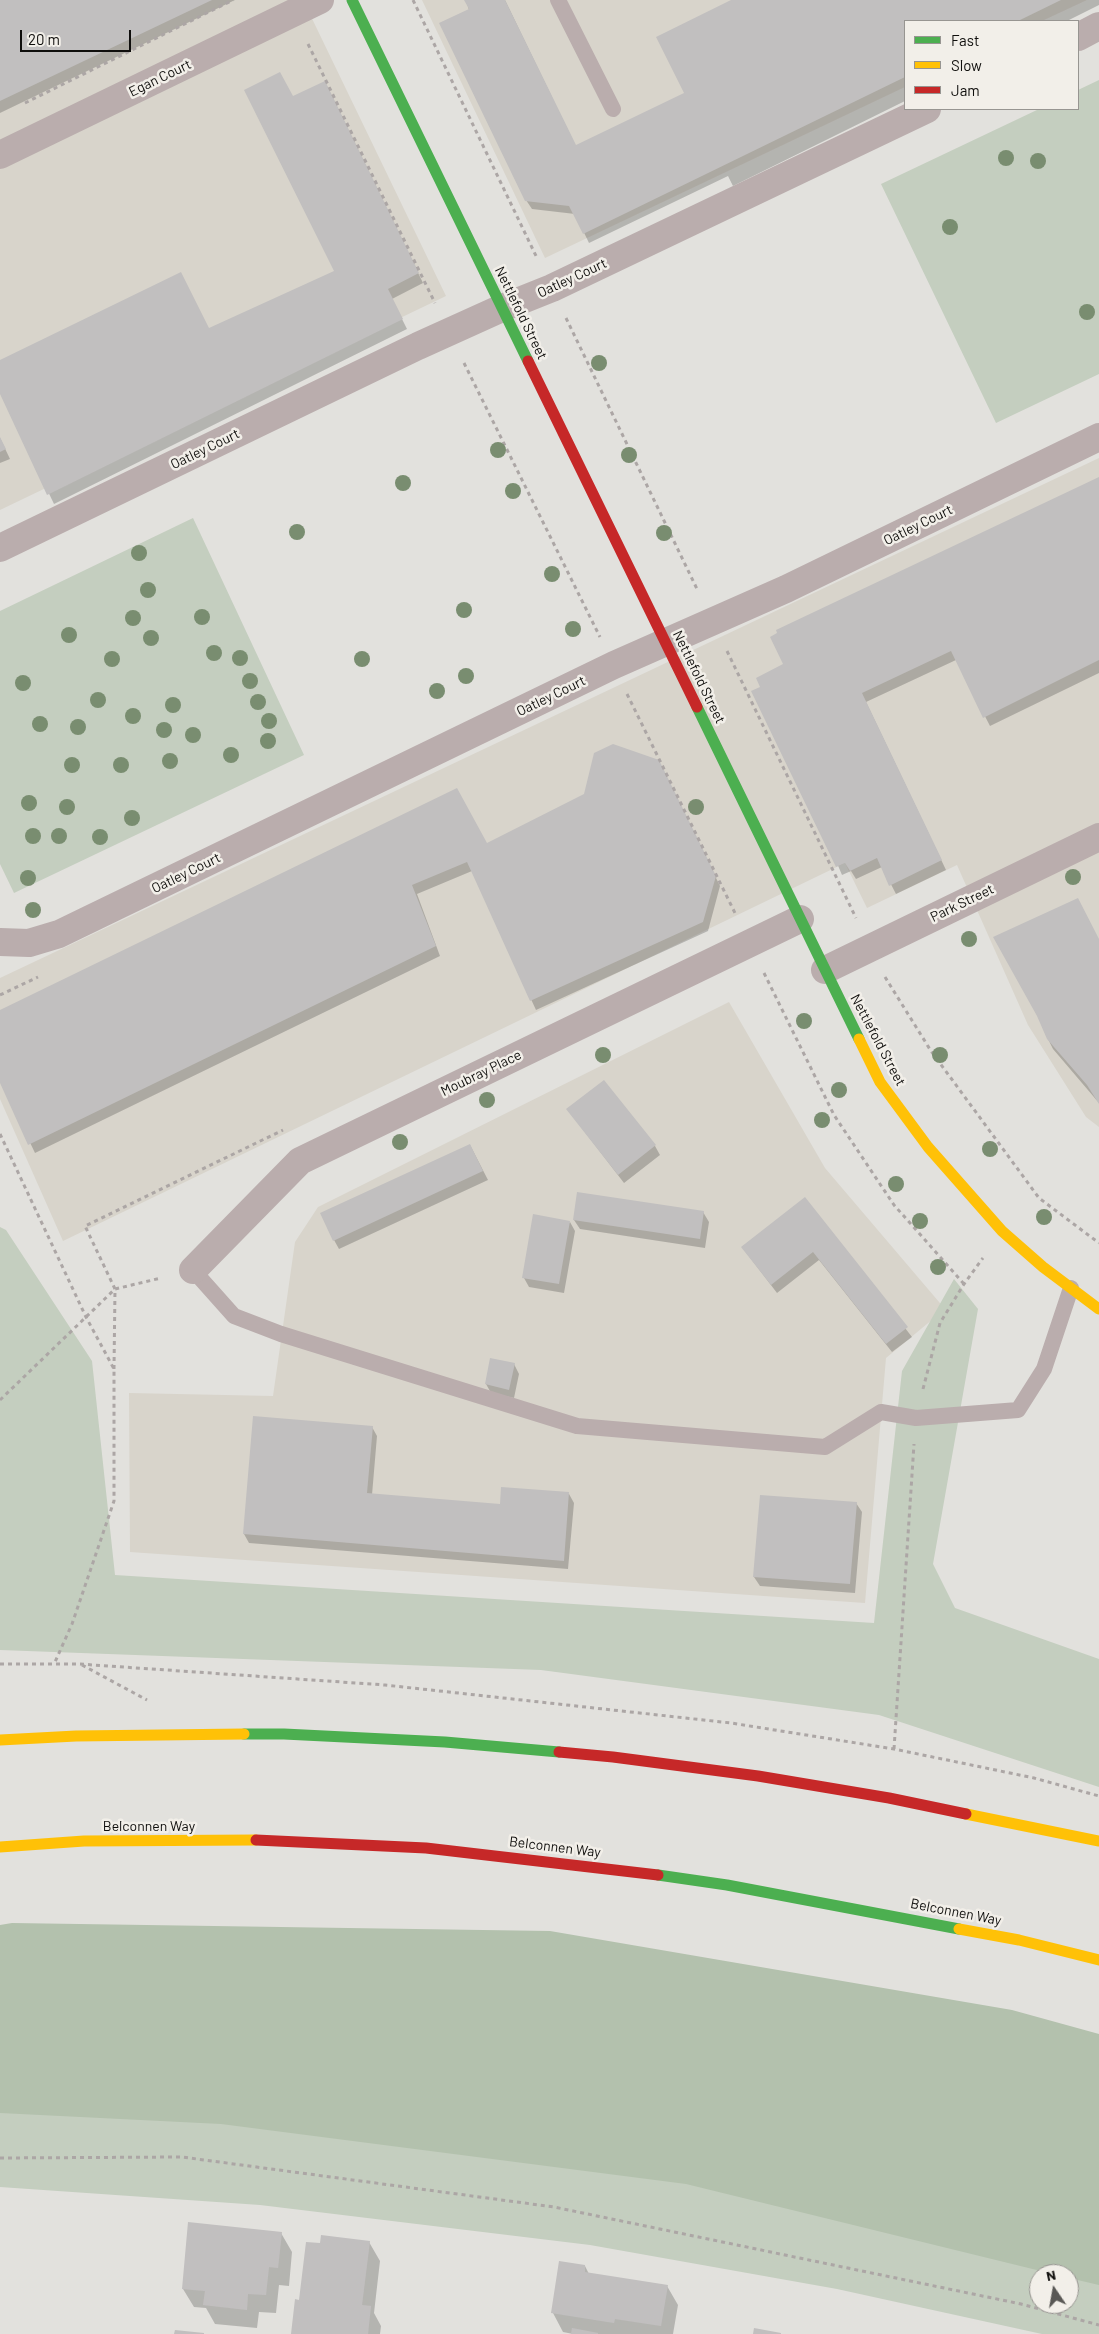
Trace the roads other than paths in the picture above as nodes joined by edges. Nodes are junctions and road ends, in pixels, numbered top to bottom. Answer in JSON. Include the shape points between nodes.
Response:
{"nodes":[{"id":1,"x":320,"y":0,"type":"edge"},
{"id":2,"x":352,"y":0,"type":"edge"},
{"id":3,"x":558,"y":0,"type":"edge"},
{"id":4,"x":1099,"y":26,"type":"edge"},
{"id":5,"x":1079,"y":36,"type":"edge"},
{"id":6,"x":613,"y":108,"type":"dead end"},
{"id":7,"x":925,"y":110,"type":"edge"},
{"id":8,"x":0,"y":156,"type":"edge"},
{"id":9,"x":502,"y":308,"type":"junction"},
{"id":10,"x":1099,"y":437,"type":"edge"},
{"id":11,"x":0,"y":548,"type":"edge"},
{"id":12,"x":665,"y":642,"type":"junction"},
{"id":13,"x":1099,"y":837,"type":"edge"},
{"id":14,"x":800,"y":919,"type":"junction"},
{"id":15,"x":0,"y":942,"type":"edge"},
{"id":16,"x":825,"y":970,"type":"junction"},
{"id":17,"x":193,"y":1270,"type":"joint"},
{"id":18,"x":1071,"y":1288,"type":"junction"},
{"id":19,"x":1099,"y":1309,"type":"edge"},
{"id":20,"x":0,"y":1740,"type":"edge"},
{"id":21,"x":1099,"y":1841,"type":"edge"},
{"id":22,"x":0,"y":1847,"type":"edge"},
{"id":23,"x":1099,"y":1960,"type":"edge"}],
"edges":[{"from":1,"to":8,"type":"street","name":"Egan Court"},
{"from":2,"to":9,"type":"main road","name":"Nettlefold Street"},
{"from":3,"to":6,"type":"lane"},
{"from":4,"to":5,"type":"street"},
{"from":7,"to":9,"type":"street","name":"Oatley Court","via":[[552,288]]},
{"from":9,"to":11,"type":"street","name":"Oatley Court"},
{"from":9,"to":12,"type":"main road","name":"Nettlefold Street"},
{"from":10,"to":12,"type":"street","name":"Oatley Court","via":[[786,589]]},
{"from":12,"to":14,"type":"main road","name":"Nettlefold Street"},
{"from":12,"to":15,"type":"street","name":"Oatley Court","via":[[59,934],[29,942]]},
{"from":13,"to":16,"type":"street","name":"Park Street"},
{"from":14,"to":16,"type":"main road","name":"Nettlefold Street"},
{"from":14,"to":17,"type":"street","name":"Moubray Place","via":[[300,1161]]},
{"from":16,"to":18,"type":"main road","name":"Nettlefold Street","via":[[880,1082],[928,1148],[1002,1231]]},
{"from":17,"to":18,"type":"lane","via":[[234,1316],[281,1334],[577,1426],[825,1447],[881,1412],[916,1418],[1018,1410],[1044,1369]]},
{"from":18,"to":19,"type":"main road","name":"Nettlefold Street"},
{"from":20,"to":21,"type":"main road","via":[[284,1734],[454,1742],[613,1757],[758,1776],[889,1798]]},
{"from":22,"to":23,"type":"main road","name":"Belconnen Way","via":[[84,1841],[272,1840],[426,1848],[736,1887],[1019,1940]]}]}
